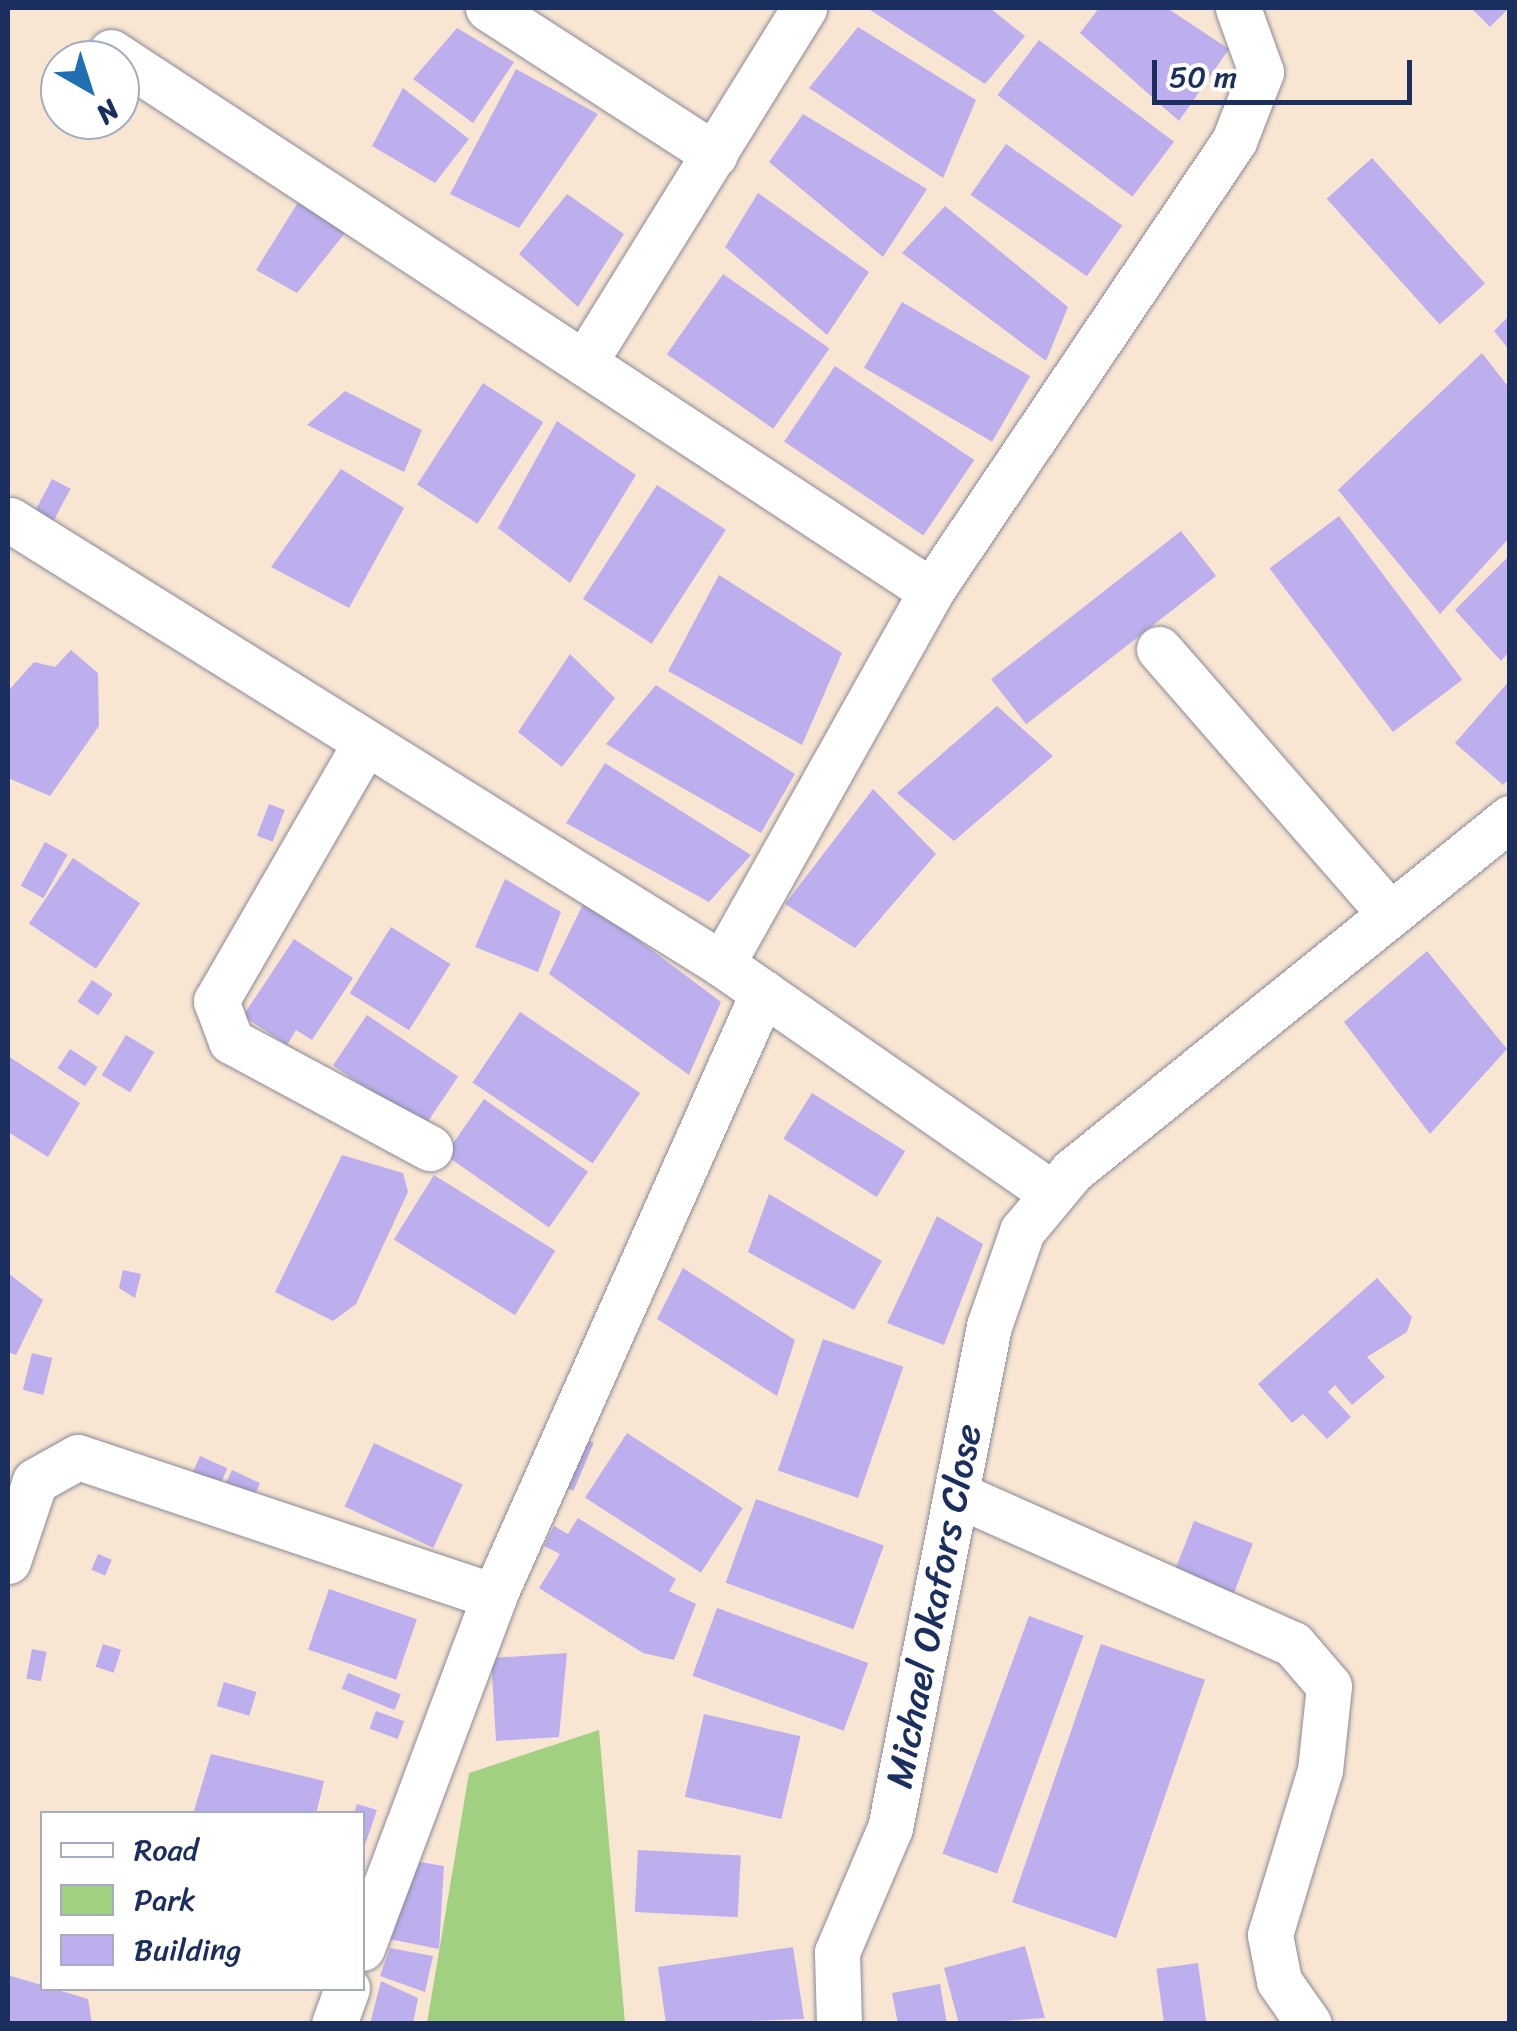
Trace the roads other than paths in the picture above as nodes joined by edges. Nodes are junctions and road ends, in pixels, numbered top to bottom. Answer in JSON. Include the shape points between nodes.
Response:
{"nodes":[{"id":1,"x":488,"y":8,"type":"edge"},
{"id":2,"x":804,"y":8,"type":"edge"},
{"id":3,"x":1238,"y":8,"type":"edge"},
{"id":4,"x":140,"y":72,"type":"edge"},
{"id":5,"x":715,"y":156,"type":"junction"},
{"id":6,"x":584,"y":363,"type":"junction"},
{"id":7,"x":10,"y":520,"type":"dead end"},
{"id":8,"x":931,"y":591,"type":"junction"},
{"id":9,"x":1158,"y":649,"type":"dead end"},
{"id":10,"x":364,"y":744,"type":"junction"},
{"id":11,"x":1510,"y":818,"type":"edge"},
{"id":12,"x":1386,"y":910,"type":"junction"},
{"id":13,"x":722,"y":964,"type":"junction"},
{"id":14,"x":763,"y":992,"type":"junction"},
{"id":15,"x":430,"y":1148,"type":"dead end"},
{"id":16,"x":1048,"y":1192,"type":"junction"},
{"id":17,"x":956,"y":1494,"type":"junction"},
{"id":18,"x":8,"y":1561,"type":"edge"},
{"id":19,"x":494,"y":1596,"type":"junction"},
{"id":20,"x":365,"y":1940,"type":"edge"},
{"id":21,"x":347,"y":1991,"type":"edge"},
{"id":22,"x":334,"y":2024,"type":"edge"},
{"id":23,"x":839,"y":2024,"type":"edge"},
{"id":24,"x":1309,"y":2024,"type":"edge"}],
"edges":[{"from":1,"to":5,"type":"street"},
{"from":2,"to":5,"type":"street"},
{"from":3,"to":8,"type":"street","via":[[1261,72],[1234,141]]},
{"from":4,"to":6,"type":"street"},
{"from":5,"to":6,"type":"street"},
{"from":6,"to":8,"type":"street"},
{"from":7,"to":10,"type":"street"},
{"from":8,"to":13,"type":"street"},
{"from":9,"to":12,"type":"street"},
{"from":10,"to":13,"type":"street"},
{"from":10,"to":15,"type":"street","via":[[216,1001],[231,1042]]},
{"from":11,"to":12,"type":"street"},
{"from":12,"to":16,"type":"street"},
{"from":13,"to":14,"type":"street"},
{"from":14,"to":16,"type":"street"},
{"from":14,"to":19,"type":"street"},
{"from":16,"to":17,"type":"street","name":"Michael Okafors Close","via":[[1004,1269]]},
{"from":17,"to":23,"type":"street","name":"Michael Okafors Close","via":[[890,1828],[837,1952]]},
{"from":17,"to":24,"type":"street","via":[[1294,1644],[1330,1686],[1320,1770],[1270,1935],[1279,1981]]},
{"from":18,"to":19,"type":"street","via":[[35,1482],[78,1456]]},
{"from":19,"to":20,"type":"street"},
{"from":21,"to":22,"type":"street"}]}
